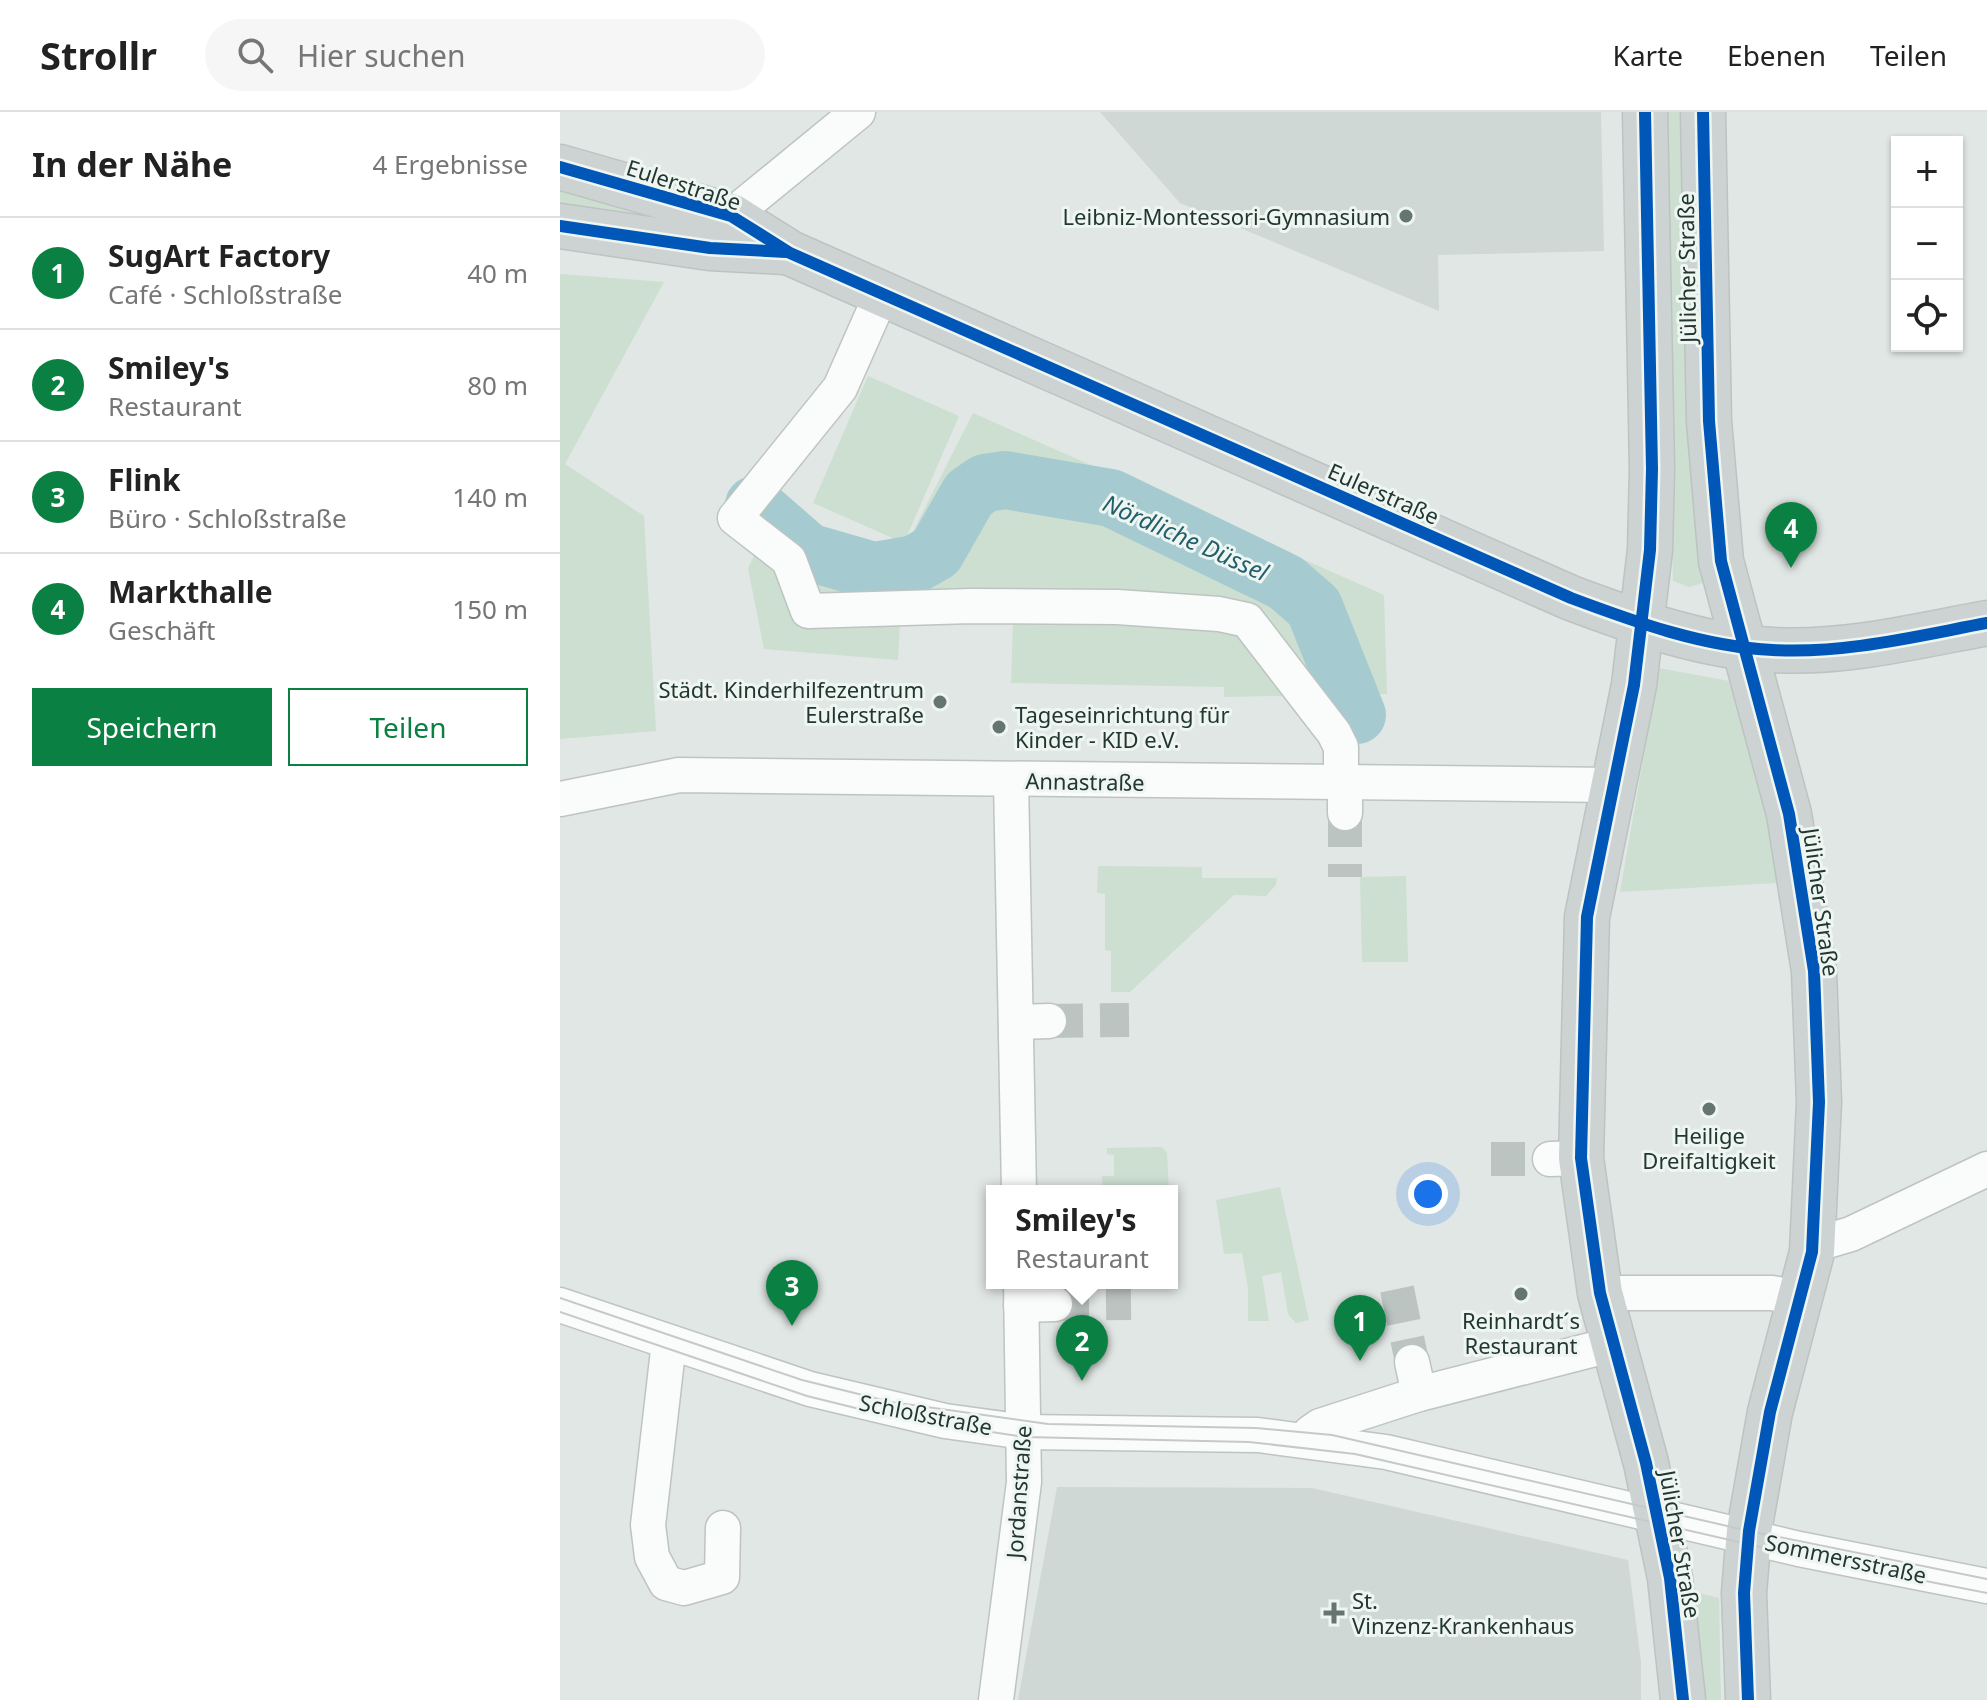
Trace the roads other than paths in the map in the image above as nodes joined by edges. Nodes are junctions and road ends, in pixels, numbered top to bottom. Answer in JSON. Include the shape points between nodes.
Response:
{"nodes":[{"id":1,"x":858,"y":112,"type":"edge"},
{"id":2,"x":1645,"y":112,"type":"edge"},
{"id":3,"x":1703,"y":112,"type":"edge"},
{"id":4,"x":560,"y":167,"type":"edge"},
{"id":5,"x":731,"y":216,"type":"junction"},
{"id":6,"x":560,"y":226,"type":"edge"},
{"id":7,"x":790,"y":253,"type":"junction"},
{"id":8,"x":883,"y":291,"type":"junction"},
{"id":9,"x":1987,"y":623,"type":"edge"},
{"id":10,"x":1642,"y":624,"type":"junction"},
{"id":11,"x":1744,"y":647,"type":"junction"},
{"id":12,"x":1011,"y":780,"type":"junction"},
{"id":13,"x":1613,"y":785,"type":"junction"},
{"id":14,"x":1343,"y":793,"type":"junction"},
{"id":15,"x":560,"y":799,"type":"edge"},
{"id":16,"x":1987,"y":1169,"type":"edge"},
{"id":17,"x":1019,"y":1185,"type":"edge"},
{"id":18,"x":1826,"y":1232,"type":"junction"},
{"id":19,"x":1600,"y":1293,"type":"junction"},
{"id":20,"x":1021,"y":1294,"type":"edge"},
{"id":21,"x":1800,"y":1298,"type":"junction"},
{"id":22,"x":1055,"y":1304,"type":"tunnel mouth"},
{"id":23,"x":560,"y":1305,"type":"edge"},
{"id":24,"x":669,"y":1342,"type":"junction"},
{"id":25,"x":1614,"y":1344,"type":"junction"},
{"id":26,"x":1025,"y":1432,"type":"junction"},
{"id":27,"x":1307,"y":1440,"type":"junction"},
{"id":28,"x":1658,"y":1517,"type":"junction"},
{"id":29,"x":723,"y":1528,"type":"dead end"},
{"id":30,"x":1749,"y":1538,"type":"junction"},
{"id":31,"x":1987,"y":1586,"type":"edge"},
{"id":32,"x":996,"y":1700,"type":"edge"},
{"id":33,"x":1683,"y":1700,"type":"edge"},
{"id":34,"x":1748,"y":1700,"type":"edge"}],
"edges":[{"from":1,"to":5,"type":"street"},
{"from":2,"to":10,"type":"main road","name":"Jülicher Straße","via":[[1652,469]]},
{"from":3,"to":11,"type":"main road","name":"Jülicher Straße","via":[[1713,495],[1726,586]]},
{"from":4,"to":5,"type":"main road","name":"Eulerstraße"},
{"from":5,"to":7,"type":"main road","name":"Eulerstraße"},
{"from":6,"to":7,"type":"main road","name":"Eulerstraße","via":[[710,248]]},
{"from":7,"to":8,"type":"main road","name":"Eulerstraße"},
{"from":8,"to":10,"type":"main road","name":"Eulerstraße","via":[[1571,598]]},
{"from":8,"to":14,"type":"street","via":[[840,388],[735,518],[789,560],[808,611],[1117,607],[1247,620],[1334,733],[1341,747]]},
{"from":9,"to":11,"type":"main road","name":"Eulerstraße","via":[[1848,648]]},
{"from":10,"to":11,"type":"main road","name":"Eulerstraße"},
{"from":10,"to":13,"type":"main road","name":"Jülicher Straße"},
{"from":11,"to":18,"type":"main road","name":"Jülicher Straße","via":[[1789,814],[1814,971]]},
{"from":12,"to":14,"type":"street","name":"Annastraße"},
{"from":12,"to":15,"type":"street","name":"Annastraße","via":[[679,775]]},
{"from":12,"to":17,"type":"street","via":[[1032,1022]]},
{"from":13,"to":14,"type":"street","name":"Annastraße"},
{"from":13,"to":19,"type":"main road","name":"Jülicher Straße","via":[[1587,917],[1565,1159]]},
{"from":16,"to":18,"type":"street"},
{"from":18,"to":21,"type":"main road","name":"Jülicher Straße"},
{"from":19,"to":21,"type":"street","via":[[1772,1293]]},
{"from":19,"to":25,"type":"main road","name":"Jülicher Straße"},
{"from":20,"to":22,"type":"street"},
{"from":20,"to":26,"type":"street","name":"Jordanstraße"},
{"from":21,"to":30,"type":"main road","name":"Jülicher Straße","via":[[1770,1412]]},
{"from":23,"to":24,"type":"street","name":"Schloßstraße"},
{"from":24,"to":26,"type":"street","name":"Schloßstraße","via":[[867,1405]]},
{"from":24,"to":29,"type":"street","via":[[648,1525],[652,1557],[666,1583],[684,1588],[722,1577]]},
{"from":25,"to":27,"type":"street","via":[[1416,1378],[1320,1426]]},
{"from":25,"to":28,"type":"main road","name":"Jülicher Straße"},
{"from":26,"to":27,"type":"street","name":"Schloßstraße"},
{"from":26,"to":32,"type":"street","name":"Jordanstraße","via":[[1024,1482]]},
{"from":27,"to":28,"type":"street","name":"Schloßstraße","via":[[1386,1452]]},
{"from":28,"to":30,"type":"street","name":"Sommersstraße"},
{"from":28,"to":33,"type":"main road","name":"Jülicher Straße"},
{"from":30,"to":31,"type":"street","name":"Sommersstraße"},
{"from":30,"to":34,"type":"main road","name":"Jülicher Straße","via":[[1744,1593]]}]}
